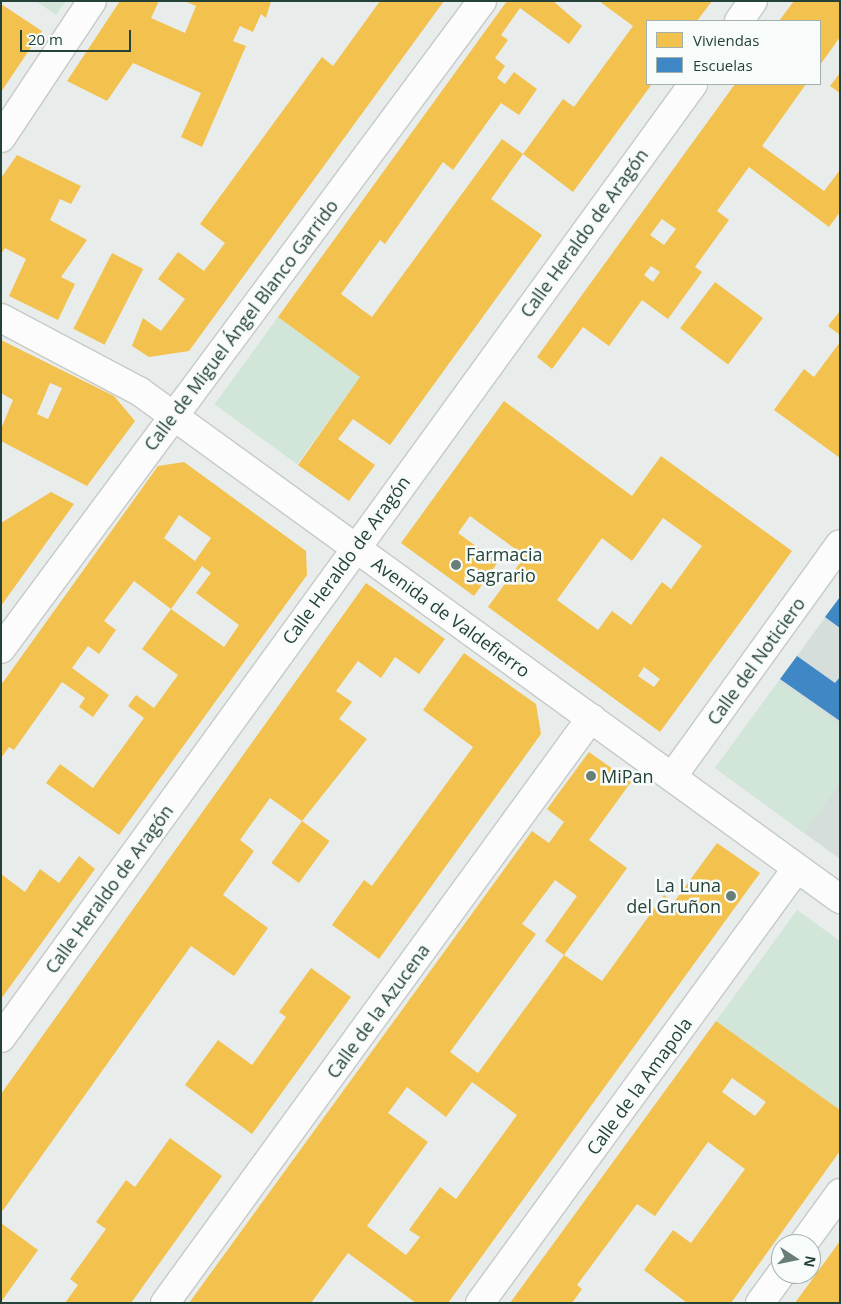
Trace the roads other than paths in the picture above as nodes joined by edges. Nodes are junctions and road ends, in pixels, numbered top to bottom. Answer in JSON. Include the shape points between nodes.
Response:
{"nodes":[{"id":1,"x":92,"y":1,"type":"edge"},
{"id":2,"x":482,"y":1,"type":"edge"},
{"id":3,"x":753,"y":1,"type":"edge"},
{"id":4,"x":739,"y":20,"type":"edge"},
{"id":5,"x":692,"y":85,"type":"edge"},
{"id":6,"x":1,"y":138,"type":"edge"},
{"id":7,"x":1,"y":318,"type":"edge"},
{"id":8,"x":174,"y":415,"type":"junction"},
{"id":9,"x":840,"y":544,"type":"edge"},
{"id":10,"x":355,"y":547,"type":"junction"},
{"id":11,"x":1,"y":649,"type":"edge"},
{"id":12,"x":591,"y":718,"type":"junction"},
{"id":13,"x":672,"y":778,"type":"junction"},
{"id":14,"x":797,"y":868,"type":"junction"},
{"id":15,"x":840,"y":899,"type":"edge"},
{"id":16,"x":1,"y":1038,"type":"edge"},
{"id":17,"x":840,"y":1193,"type":"edge"},
{"id":18,"x":810,"y":1234,"type":"edge"},
{"id":19,"x":774,"y":1284,"type":"edge"},
{"id":20,"x":166,"y":1303,"type":"edge"},
{"id":21,"x":480,"y":1303,"type":"edge"},
{"id":22,"x":760,"y":1303,"type":"edge"}],
"edges":[{"from":1,"to":6,"type":"street"},
{"from":2,"to":8,"type":"street","name":"Calle de Miguel Ángel Blanco Garrido"},
{"from":3,"to":4,"type":"street"},
{"from":5,"to":10,"type":"street","name":"Calle Heraldo de Aragón"},
{"from":7,"to":8,"type":"street","name":"Avenida de Valdefierro","via":[[139,391]]},
{"from":8,"to":10,"type":"street","name":"Avenida de Valdefierro"},
{"from":8,"to":11,"type":"street","name":"Calle de Miguel Ángel Blanco Garrido"},
{"from":9,"to":13,"type":"street","name":"Calle del Noticiero"},
{"from":10,"to":12,"type":"street","name":"Avenida de Valdefierro"},
{"from":10,"to":16,"type":"street","name":"Calle Heraldo de Aragón"},
{"from":12,"to":13,"type":"street","name":"Avenida de Valdefierro"},
{"from":12,"to":20,"type":"street","name":"Calle de la Azucena"},
{"from":13,"to":14,"type":"street","name":"Avenida de Valdefierro"},
{"from":14,"to":15,"type":"street","name":"Avenida de Valdefierro"},
{"from":14,"to":21,"type":"street","name":"Calle de la Amapola"},
{"from":17,"to":18,"type":"street"},
{"from":19,"to":22,"type":"street"}]}
